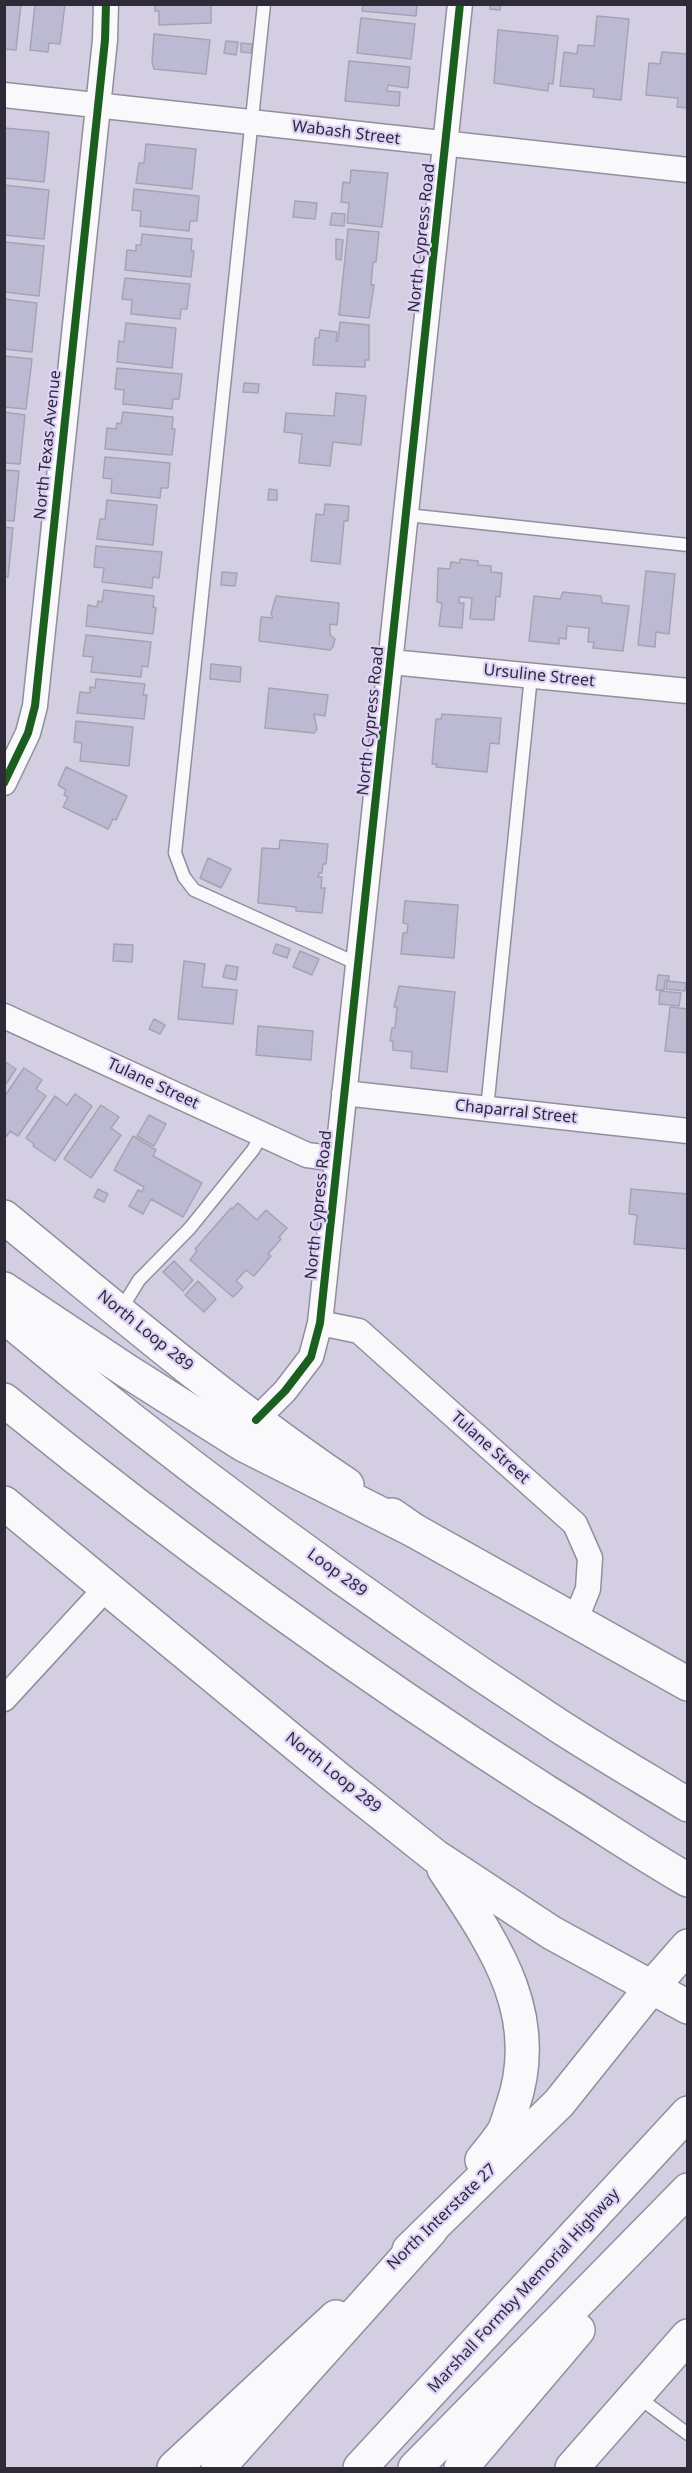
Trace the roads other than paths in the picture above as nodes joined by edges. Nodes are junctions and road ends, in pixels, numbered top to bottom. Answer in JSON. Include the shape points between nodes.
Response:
{"nodes":[{"id":1,"x":106,"y":4,"type":"edge"},
{"id":2,"x":264,"y":4,"type":"edge"},
{"id":3,"x":460,"y":4,"type":"edge"},
{"id":4,"x":4,"y":95,"type":"edge"},
{"id":5,"x":97,"y":104,"type":"junction"},
{"id":6,"x":251,"y":122,"type":"junction"},
{"id":7,"x":445,"y":145,"type":"junction"},
{"id":8,"x":687,"y":170,"type":"edge"},
{"id":9,"x":407,"y":515,"type":"junction"},
{"id":10,"x":687,"y":545,"type":"edge"},
{"id":11,"x":392,"y":662,"type":"junction"},
{"id":12,"x":531,"y":675,"type":"junction"},
{"id":13,"x":687,"y":691,"type":"edge"},
{"id":14,"x":4,"y":783,"type":"edge"},
{"id":15,"x":358,"y":964,"type":"junction"},
{"id":16,"x":4,"y":1016,"type":"edge"},
{"id":17,"x":344,"y":1093,"type":"junction"},
{"id":18,"x":487,"y":1109,"type":"junction"},
{"id":19,"x":687,"y":1131,"type":"edge"},
{"id":20,"x":262,"y":1134,"type":"junction"},
{"id":21,"x":338,"y":1159,"type":"junction"},
{"id":22,"x":4,"y":1217,"type":"edge"},
{"id":23,"x":4,"y":1288,"type":"edge"},
{"id":24,"x":119,"y":1312,"type":"junction"},
{"id":25,"x":4,"y":1316,"type":"edge"},
{"id":26,"x":320,"y":1323,"type":"junction"},
{"id":27,"x":4,"y":1400,"type":"edge"},
{"id":28,"x":256,"y":1420,"type":"junction"},
{"id":29,"x":4,"y":1503,"type":"edge"},
{"id":30,"x":415,"y":1531,"type":"junction"},
{"id":31,"x":108,"y":1587,"type":"junction"},
{"id":32,"x":575,"y":1621,"type":"junction"},
{"id":33,"x":657,"y":1667,"type":"junction"},
{"id":34,"x":687,"y":1677,"type":"edge"},
{"id":35,"x":687,"y":1684,"type":"edge"},
{"id":36,"x":4,"y":1699,"type":"edge"},
{"id":37,"x":687,"y":1805,"type":"edge"},
{"id":38,"x":435,"y":1856,"type":"junction"},
{"id":39,"x":685,"y":1879,"type":"edge"},
{"id":40,"x":687,"y":1946,"type":"edge"},
{"id":41,"x":651,"y":1988,"type":"junction"},
{"id":42,"x":687,"y":2007,"type":"edge"},
{"id":43,"x":687,"y":2113,"type":"edge"},
{"id":44,"x":687,"y":2190,"type":"edge"},
{"id":45,"x":687,"y":2202,"type":"edge"},
{"id":46,"x":431,"y":2230,"type":"junction"},
{"id":47,"x":687,"y":2337,"type":"edge"},
{"id":48,"x":636,"y":2396,"type":"junction"},
{"id":49,"x":687,"y":2434,"type":"edge"},
{"id":50,"x":361,"y":2467,"type":"edge"},
{"id":51,"x":174,"y":2469,"type":"edge"},
{"id":52,"x":219,"y":2469,"type":"edge"},
{"id":53,"x":415,"y":2469,"type":"edge"},
{"id":54,"x":461,"y":2469,"type":"edge"},
{"id":55,"x":572,"y":2469,"type":"edge"}],
"edges":[{"from":1,"to":5,"type":"street","name":"North Texas Avenue"},
{"from":2,"to":6,"type":"lane"},
{"from":3,"to":7,"type":"street","name":"North Cypress Road"},
{"from":4,"to":5,"type":"street","name":"Wabash Street"},
{"from":5,"to":6,"type":"street","name":"Wabash Street"},
{"from":5,"to":14,"type":"street","name":"North Texas Avenue","via":[[35,706],[28,733]]},
{"from":6,"to":7,"type":"street","name":"Wabash Street"},
{"from":6,"to":15,"type":"lane","via":[[175,853],[184,878],[194,890]]},
{"from":7,"to":8,"type":"street","name":"Wabash Street"},
{"from":7,"to":9,"type":"street","name":"North Cypress Road"},
{"from":9,"to":10,"type":"lane"},
{"from":9,"to":11,"type":"street","name":"North Cypress Road"},
{"from":11,"to":12,"type":"street","name":"Ursuline Street"},
{"from":11,"to":15,"type":"street","name":"North Cypress Road"},
{"from":12,"to":13,"type":"street","name":"Ursuline Street"},
{"from":12,"to":18,"type":"lane"},
{"from":15,"to":17,"type":"street","name":"North Cypress Road"},
{"from":16,"to":20,"type":"street","name":"Tulane Street"},
{"from":17,"to":18,"type":"street","name":"Chaparral Street"},
{"from":17,"to":21,"type":"street","name":"North Cypress Road"},
{"from":18,"to":19,"type":"street","name":"Chaparral Street"},
{"from":20,"to":21,"type":"street","name":"Tulane Street","via":[[307,1155]]},
{"from":20,"to":24,"type":"lane","via":[[190,1228],[139,1280]]},
{"from":21,"to":26,"type":"street","name":"North Cypress Road"},
{"from":22,"to":24,"type":"main road","name":"North Loop 289"},
{"from":23,"to":30,"type":"main road","via":[[243,1445]]},
{"from":24,"to":28,"type":"main road","name":"North Loop 289"},
{"from":25,"to":37,"type":"main road","name":"Loop 289","via":[[107,1400],[404,1621],[557,1725]]},
{"from":26,"to":28,"type":"street","name":"North Cypress Road","via":[[311,1357]]},
{"from":26,"to":32,"type":"street","name":"Tulane Street","via":[[359,1331],[575,1524],[590,1558],[588,1589]]},
{"from":27,"to":39,"type":"main road","via":[[139,1507],[360,1670]]},
{"from":28,"to":30,"type":"main road","name":"North Loop 289"},
{"from":29,"to":31,"type":"main road","name":"North Loop 289"},
{"from":30,"to":32,"type":"main road","name":"North Loop 289"},
{"from":31,"to":36,"type":"street"},
{"from":31,"to":38,"type":"main road","name":"North Loop 289"},
{"from":32,"to":33,"type":"main road","name":"North Loop 289"},
{"from":33,"to":34,"type":"main road"},
{"from":33,"to":35,"type":"main road","name":"North Loop 289"},
{"from":38,"to":41,"type":"main road","name":"North Loop 289","via":[[552,1934]]},
{"from":38,"to":46,"type":"main road","via":[[490,1937],[507,1975],[520,2012],[521,2080],[504,2131]]},
{"from":40,"to":41,"type":"main road","name":"North Interstate 27"},
{"from":41,"to":42,"type":"main road","name":"North Loop 289"},
{"from":41,"to":46,"type":"main road","name":"North Interstate 27","via":[[559,2103]]},
{"from":43,"to":50,"type":"main road","name":"Marshall Formby Memorial Highway"},
{"from":44,"to":53,"type":"main road"},
{"from":45,"to":54,"type":"main road"},
{"from":46,"to":51,"type":"main road","name":"North Interstate 27"},
{"from":46,"to":52,"type":"main road"},
{"from":47,"to":48,"type":"main road"},
{"from":48,"to":49,"type":"lane"},
{"from":48,"to":55,"type":"main road"}]}
